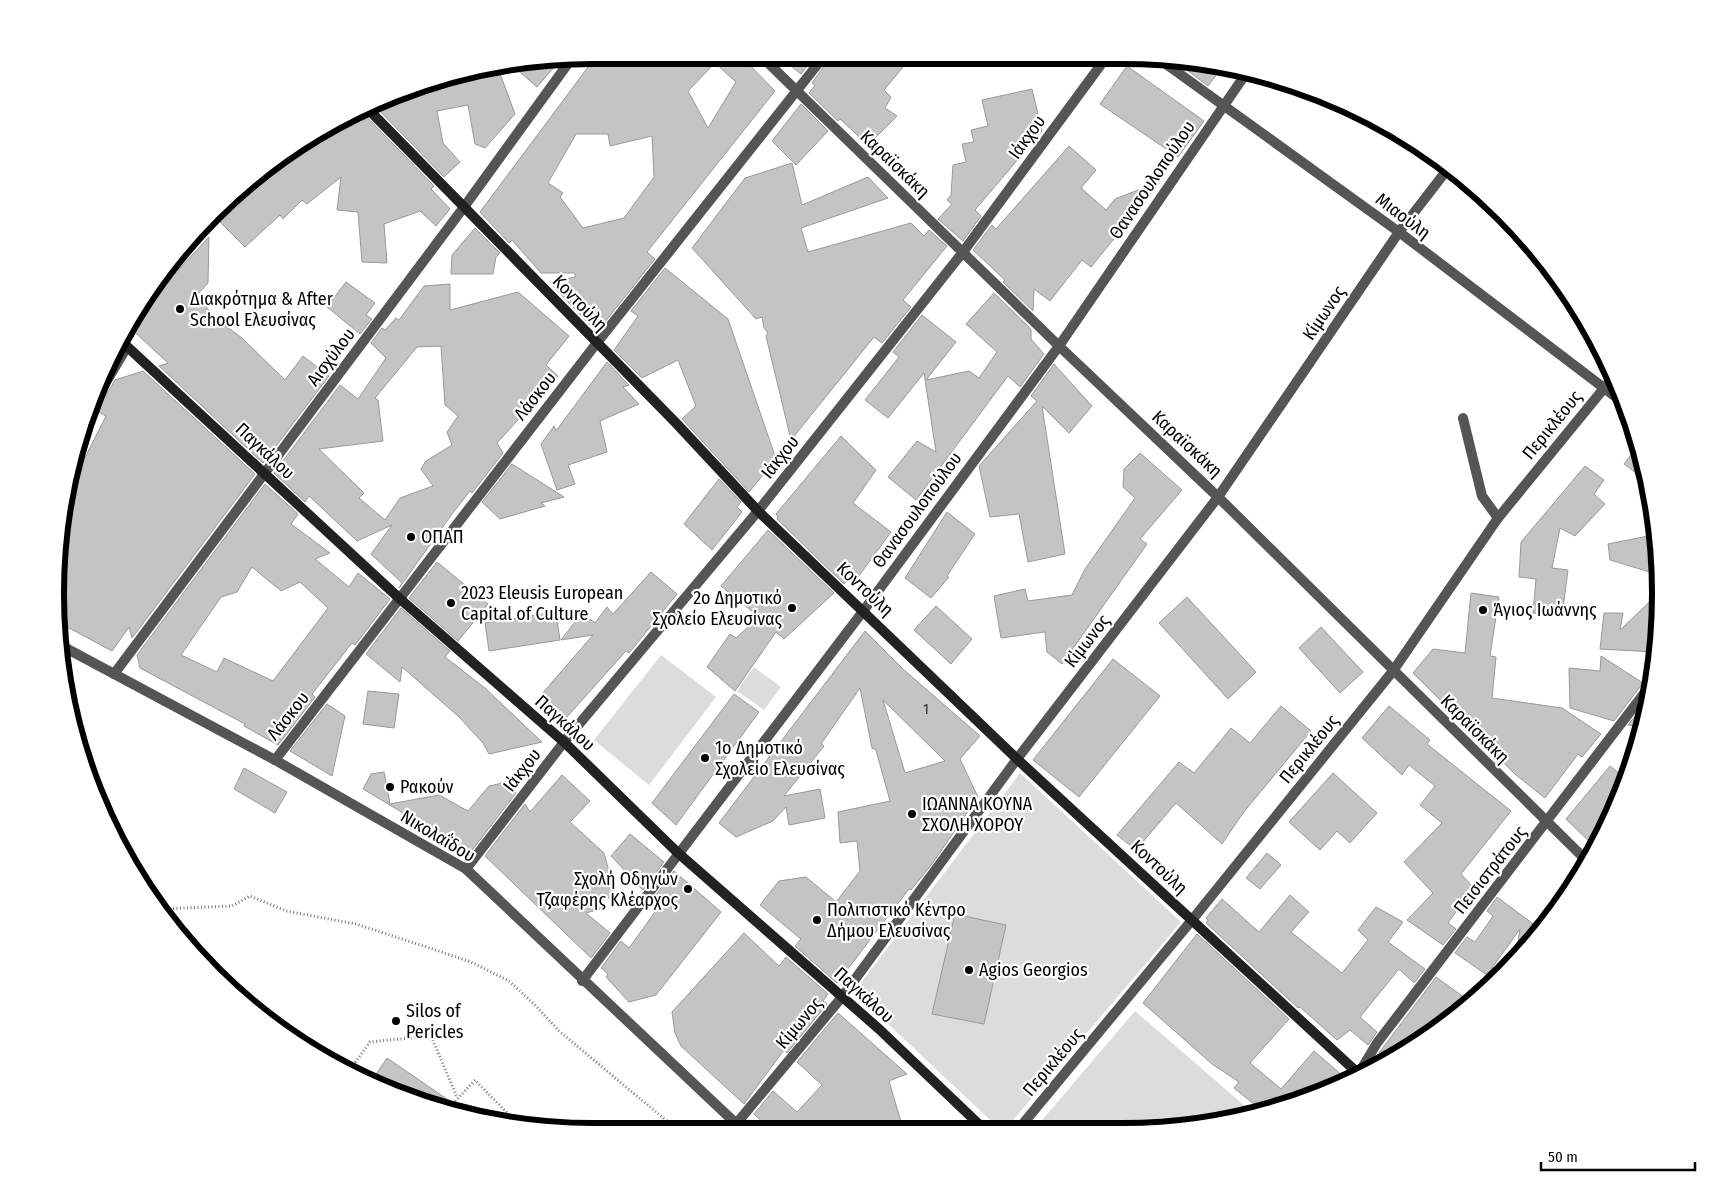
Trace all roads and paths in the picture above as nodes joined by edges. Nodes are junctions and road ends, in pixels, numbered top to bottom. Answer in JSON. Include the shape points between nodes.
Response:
{"nodes":[{"id":1,"x":769,"y":64,"type":"edge"},
{"id":2,"x":818,"y":64,"type":"edge"},
{"id":3,"x":1101,"y":64,"type":"edge"},
{"id":4,"x":567,"y":65,"type":"edge"},
{"id":5,"x":1169,"y":66,"type":"edge"},
{"id":6,"x":1243,"y":78,"type":"edge"},
{"id":7,"x":796,"y":91,"type":"junction"},
{"id":8,"x":1224,"y":104,"type":"junction"},
{"id":9,"x":371,"y":113,"type":"edge"},
{"id":10,"x":1445,"y":173,"type":"edge"},
{"id":11,"x":464,"y":207,"type":"junction"},
{"id":12,"x":1399,"y":232,"type":"junction"},
{"id":13,"x":963,"y":252,"type":"junction"},
{"id":14,"x":596,"y":344,"type":"junction"},
{"id":15,"x":126,"y":345,"type":"edge"},
{"id":16,"x":1059,"y":346,"type":"junction"},
{"id":17,"x":1608,"y":382,"type":"edge"},
{"id":18,"x":1603,"y":388,"type":"junction"},
{"id":19,"x":1614,"y":396,"type":"edge"},
{"id":20,"x":1463,"y":418,"type":"dead end"},
{"id":21,"x":264,"y":474,"type":"junction"},
{"id":22,"x":1218,"y":497,"type":"junction"},
{"id":23,"x":758,"y":512,"type":"junction"},
{"id":24,"x":1498,"y":518,"type":"junction"},
{"id":25,"x":400,"y":598,"type":"junction"},
{"id":26,"x":864,"y":610,"type":"junction"},
{"id":27,"x":67,"y":648,"type":"edge"},
{"id":28,"x":1393,"y":671,"type":"junction"},
{"id":29,"x":114,"y":674,"type":"junction"},
{"id":30,"x":1642,"y":696,"type":"edge"},
{"id":31,"x":564,"y":742,"type":"junction"},
{"id":32,"x":1017,"y":758,"type":"junction"},
{"id":33,"x":274,"y":760,"type":"junction"},
{"id":34,"x":1547,"y":823,"type":"junction"},
{"id":35,"x":678,"y":852,"type":"junction"},
{"id":36,"x":1582,"y":856,"type":"edge"},
{"id":37,"x":466,"y":869,"type":"junction"},
{"id":38,"x":168,"y":909,"type":"edge"},
{"id":39,"x":1192,"y":920,"type":"junction"},
{"id":40,"x":582,"y":981,"type":"junction"},
{"id":41,"x":842,"y":997,"type":"junction"},
{"id":42,"x":353,"y":1065,"type":"edge"},
{"id":43,"x":1364,"y":1065,"type":"edge"},
{"id":44,"x":1353,"y":1071,"type":"edge"},
{"id":45,"x":457,"y":1097,"type":"junction"},
{"id":46,"x":452,"y":1104,"type":"edge"},
{"id":47,"x":512,"y":1117,"type":"edge"},
{"id":48,"x":669,"y":1123,"type":"edge"},
{"id":49,"x":735,"y":1123,"type":"edge"},
{"id":50,"x":737,"y":1123,"type":"edge"},
{"id":51,"x":977,"y":1123,"type":"edge"},
{"id":52,"x":1023,"y":1123,"type":"edge"}],
"edges":[{"from":1,"to":7,"type":"street","name":"Καραϊσκάκη"},
{"from":2,"to":7,"type":"street","name":"Λάσκου"},
{"from":3,"to":13,"type":"street","name":"Ιάκχου"},
{"from":4,"to":11,"type":"street","name":"Αισχύλου"},
{"from":5,"to":8,"type":"street","name":"Μιαούλη"},
{"from":6,"to":8,"type":"street","name":"Θανασουλοπούλου"},
{"from":7,"to":13,"type":"street","name":"Καραϊσκάκη"},
{"from":7,"to":14,"type":"street","name":"Λάσκου"},
{"from":8,"to":12,"type":"street","name":"Μιαούλη"},
{"from":8,"to":16,"type":"street","name":"Θανασουλοπούλου"},
{"from":9,"to":11,"type":"main road","name":"Κοντούλη"},
{"from":10,"to":12,"type":"street","name":"Κίμωνος"},
{"from":11,"to":14,"type":"main road","name":"Κοντούλη"},
{"from":11,"to":21,"type":"street","name":"Αισχύλου"},
{"from":12,"to":18,"type":"street","name":"Μιαούλη"},
{"from":12,"to":22,"type":"street","name":"Κίμωνος"},
{"from":13,"to":16,"type":"street","name":"Καραϊσκάκη"},
{"from":13,"to":23,"type":"street","name":"Ιάκχου"},
{"from":14,"to":23,"type":"main road","name":"Κοντούλη","via":[[676,423]]},
{"from":14,"to":25,"type":"street","name":"Λάσκου"},
{"from":15,"to":21,"type":"main road","name":"Παγκάλου"},
{"from":16,"to":22,"type":"street","name":"Καραϊσκάκη"},
{"from":16,"to":26,"type":"street","name":"Θανασουλοπούλου"},
{"from":17,"to":18,"type":"street","name":"Περικλέους"},
{"from":18,"to":19,"type":"street","name":"Μιαούλη"},
{"from":18,"to":24,"type":"street","name":"Περικλέους"},
{"from":20,"to":24,"type":"street","via":[[1482,496]]},
{"from":21,"to":25,"type":"main road","name":"Παγκάλου"},
{"from":21,"to":29,"type":"street","name":"Αισχύλου"},
{"from":22,"to":28,"type":"street","name":"Καραϊσκάκη"},
{"from":22,"to":32,"type":"street","name":"Κίμωνος"},
{"from":23,"to":26,"type":"main road","name":"Κοντούλη"},
{"from":23,"to":31,"type":"street","name":"Ιάκχου"},
{"from":24,"to":28,"type":"street","name":"Περικλέους"},
{"from":25,"to":31,"type":"main road","name":"Παγκάλου"},
{"from":25,"to":33,"type":"street","name":"Λάσκου"},
{"from":26,"to":32,"type":"main road","name":"Κοντούλη"},
{"from":26,"to":35,"type":"street","name":"Θανασουλοπούλου"},
{"from":27,"to":29,"type":"street","name":"Νικολαΐδου"},
{"from":28,"to":34,"type":"street","name":"Καραϊσκάκη"},
{"from":28,"to":39,"type":"street","name":"Περικλέους"},
{"from":29,"to":33,"type":"street","name":"Νικολαΐδου"},
{"from":30,"to":34,"type":"street","name":"Πεισιστράτους"},
{"from":31,"to":35,"type":"main road","name":"Παγκάλου"},
{"from":31,"to":37,"type":"street","name":"Ιάκχου"},
{"from":32,"to":39,"type":"main road","name":"Κοντούλη"},
{"from":32,"to":41,"type":"street","name":"Κίμωνος"},
{"from":33,"to":37,"type":"street","name":"Νικολαΐδου"},
{"from":34,"to":36,"type":"street","name":"Καραϊσκάκη"},
{"from":34,"to":43,"type":"street","name":"Πεισιστράτους","via":[[1377,1043]]},
{"from":35,"to":40,"type":"street","name":"Θανασουλοπούλου"},
{"from":35,"to":41,"type":"main road","name":"Παγκάλου"},
{"from":37,"to":40,"type":"street","name":"Νικολαΐδου"},
{"from":38,"to":48,"type":"path","via":[[232,906],[250,896],[286,910],[356,924],[473,963],[508,981],[559,1031]]},
{"from":39,"to":44,"type":"main road","name":"Κοντούλη"},
{"from":39,"to":52,"type":"street","name":"Περικλέους"},
{"from":40,"to":49,"type":"street","name":"Νικολαΐδου"},
{"from":41,"to":50,"type":"street","name":"Κίμωνος"},
{"from":41,"to":51,"type":"main road","name":"Παγκάλου"},
{"from":42,"to":45,"type":"path","via":[[370,1042],[431,1036]]},
{"from":45,"to":46,"type":"path"},
{"from":45,"to":47,"type":"path","via":[[474,1080]]}]}
